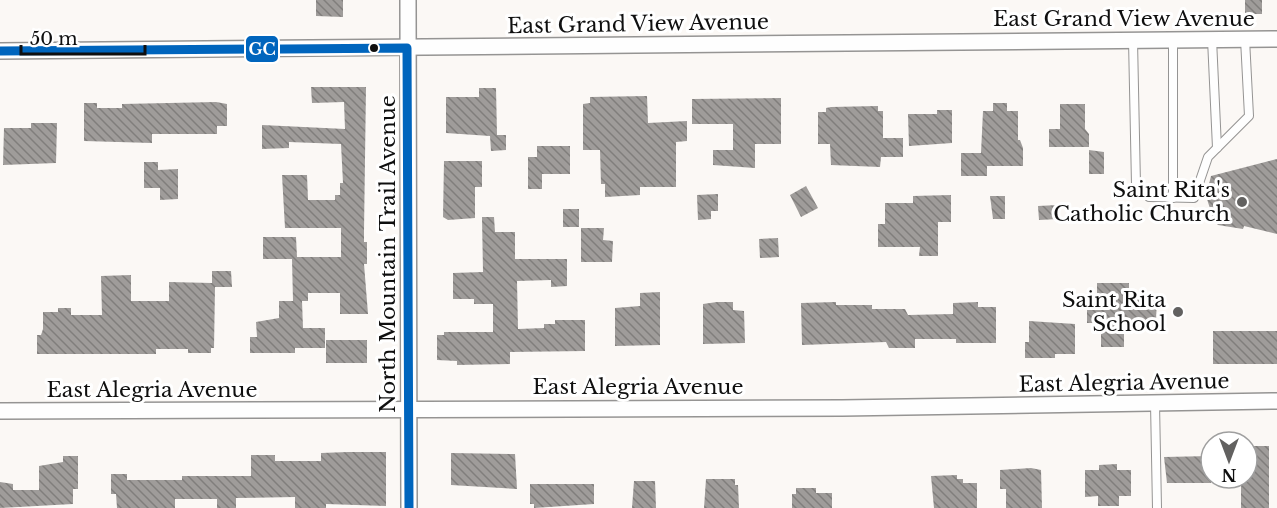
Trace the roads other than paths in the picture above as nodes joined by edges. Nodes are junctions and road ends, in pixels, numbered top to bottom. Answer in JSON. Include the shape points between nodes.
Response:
{"nodes":[{"id":1,"x":408,"y":0,"type":"edge"},
{"id":2,"x":1212,"y":39,"type":"junction"},
{"id":3,"x":1245,"y":39,"type":"junction"},
{"id":4,"x":1277,"y":39,"type":"edge"},
{"id":5,"x":1133,"y":40,"type":"junction"},
{"id":6,"x":1173,"y":40,"type":"junction"},
{"id":7,"x":408,"y":48,"type":"junction"},
{"id":8,"x":0,"y":51,"type":"edge"},
{"id":9,"x":1217,"y":148,"type":"junction"},
{"id":10,"x":1173,"y":198,"type":"junction"},
{"id":11,"x":1277,"y":401,"type":"edge"},
{"id":12,"x":1155,"y":403,"type":"junction"},
{"id":13,"x":410,"y":408,"type":"junction"},
{"id":14,"x":0,"y":411,"type":"edge"},
{"id":15,"x":409,"y":508,"type":"edge"},
{"id":16,"x":1157,"y":508,"type":"edge"}],
"edges":[{"from":1,"to":7,"type":"street","name":"North Mountain Trail Avenue"},
{"from":2,"to":3,"type":"street","name":"East Grand View Avenue"},
{"from":2,"to":6,"type":"street","name":"East Grand View Avenue"},
{"from":2,"to":9,"type":"lane"},
{"from":3,"to":4,"type":"street","name":"East Grand View Avenue"},
{"from":3,"to":9,"type":"lane","via":[[1250,116]]},
{"from":5,"to":6,"type":"street","name":"East Grand View Avenue"},
{"from":5,"to":7,"type":"street","name":"East Grand View Avenue"},
{"from":5,"to":10,"type":"lane","via":[[1137,186],[1149,197]]},
{"from":6,"to":10,"type":"lane"},
{"from":7,"to":8,"type":"street","name":"East Grand View Avenue"},
{"from":7,"to":13,"type":"street","name":"North Mountain Trail Avenue"},
{"from":9,"to":10,"type":"lane","via":[[1208,158],[1194,198]]},
{"from":11,"to":12,"type":"street","name":"East Alegria Avenue"},
{"from":12,"to":13,"type":"street","name":"East Alegria Avenue"},
{"from":12,"to":16,"type":"lane"},
{"from":13,"to":14,"type":"street","name":"East Alegria Avenue"},
{"from":13,"to":15,"type":"street","name":"North Mountain Trail Avenue"}]}
